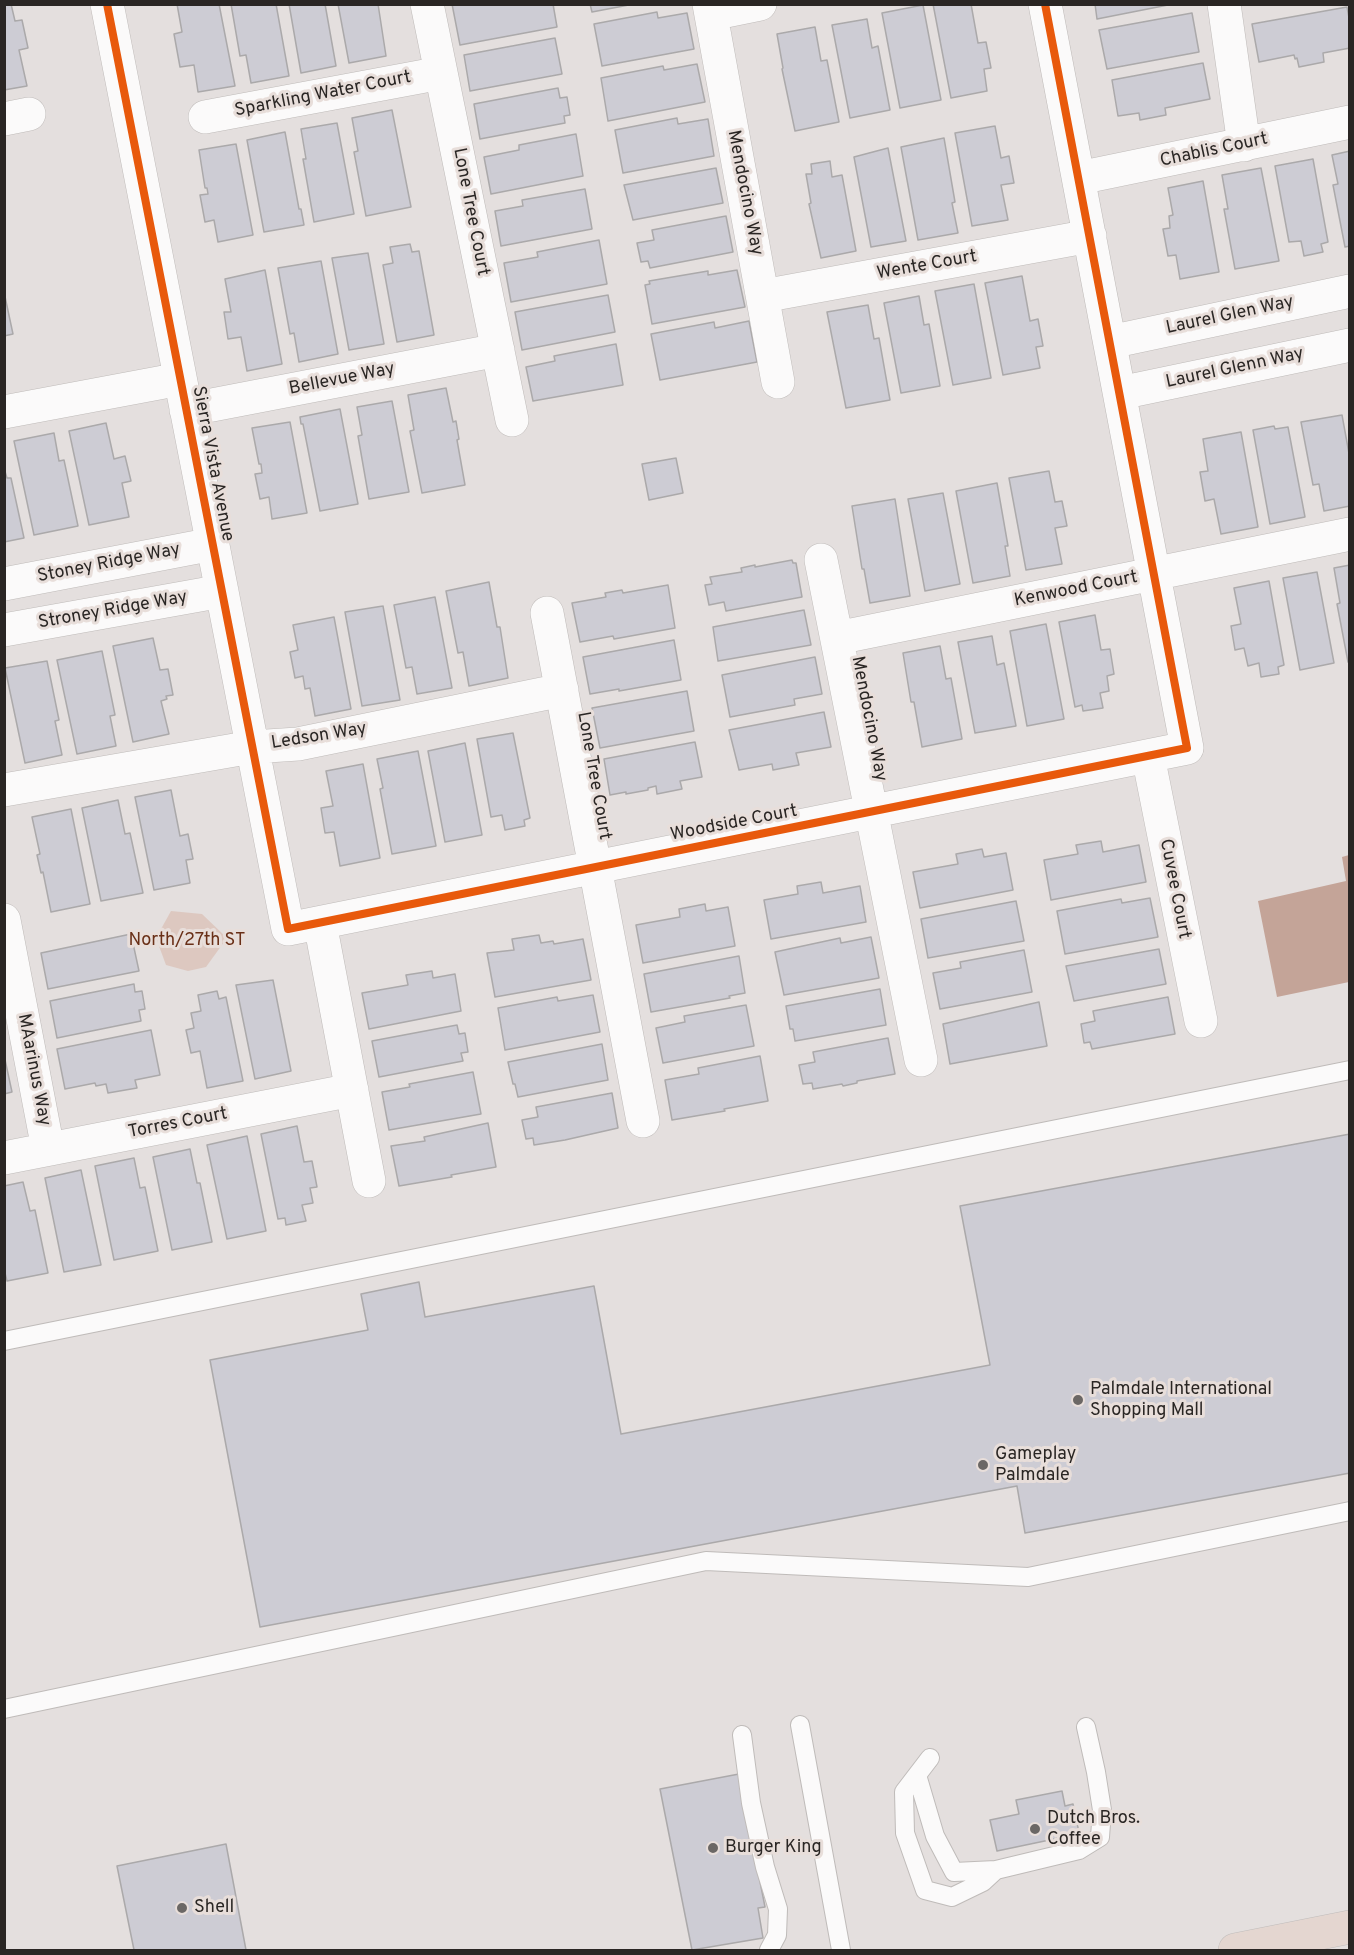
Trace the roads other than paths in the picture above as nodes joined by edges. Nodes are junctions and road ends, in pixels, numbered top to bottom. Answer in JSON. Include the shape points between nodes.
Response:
{"nodes":[{"id":1,"x":107,"y":4,"type":"edge"},
{"id":2,"x":428,"y":4,"type":"edge"},
{"id":3,"x":760,"y":4,"type":"edge"},
{"id":4,"x":1045,"y":4,"type":"edge"},
{"id":5,"x":1224,"y":4,"type":"edge"},
{"id":6,"x":710,"y":9,"type":"edge"},
{"id":7,"x":441,"y":73,"type":"junction"},
{"id":8,"x":205,"y":117,"type":"dead end"},
{"id":9,"x":1350,"y":122,"type":"edge"},
{"id":10,"x":1244,"y":145,"type":"junction"},
{"id":11,"x":1079,"y":178,"type":"junction"},
{"id":12,"x":1090,"y":236,"type":"junction"},
{"id":13,"x":1350,"y":291,"type":"edge"},
{"id":14,"x":763,"y":296,"type":"junction"},
{"id":15,"x":1110,"y":342,"type":"junction"},
{"id":16,"x":1350,"y":345,"type":"edge"},
{"id":17,"x":498,"y":350,"type":"junction"},
{"id":18,"x":778,"y":382,"type":"dead end"},
{"id":19,"x":1120,"y":393,"type":"junction"},
{"id":20,"x":183,"y":395,"type":"junction"},
{"id":21,"x":4,"y":412,"type":"edge"},
{"id":22,"x":512,"y":420,"type":"dead end"},
{"id":23,"x":1350,"y":534,"type":"edge"},
{"id":24,"x":213,"y":544,"type":"junction"},
{"id":25,"x":821,"y":560,"type":"dead end"},
{"id":26,"x":1154,"y":574,"type":"junction"},
{"id":27,"x":4,"y":584,"type":"edge"},
{"id":28,"x":222,"y":591,"type":"junction"},
{"id":29,"x":547,"y":613,"type":"dead end"},
{"id":30,"x":4,"y":630,"type":"edge"},
{"id":31,"x":837,"y":638,"type":"junction"},
{"id":32,"x":562,"y":690,"type":"junction"},
{"id":33,"x":252,"y":747,"type":"junction"},
{"id":34,"x":1148,"y":756,"type":"junction"},
{"id":35,"x":4,"y":790,"type":"edge"},
{"id":36,"x":871,"y":811,"type":"junction"},
{"id":37,"x":594,"y":868,"type":"junction"},
{"id":38,"x":4,"y":920,"type":"edge"},
{"id":39,"x":320,"y":923,"type":"junction"},
{"id":40,"x":288,"y":929,"type":"joint"},
{"id":41,"x":1201,"y":1022,"type":"dead end"},
{"id":42,"x":921,"y":1060,"type":"dead end"},
{"id":43,"x":1350,"y":1070,"type":"edge"},
{"id":44,"x":352,"y":1090,"type":"junction"},
{"id":45,"x":643,"y":1121,"type":"dead end"},
{"id":46,"x":48,"y":1149,"type":"junction"},
{"id":47,"x":4,"y":1158,"type":"edge"},
{"id":48,"x":369,"y":1181,"type":"dead end"},
{"id":49,"x":4,"y":1341,"type":"edge"},
{"id":50,"x":1350,"y":1511,"type":"edge"},
{"id":51,"x":4,"y":1708,"type":"edge"},
{"id":52,"x":800,"y":1725,"type":"dead end"},
{"id":53,"x":1086,"y":1727,"type":"dead end"},
{"id":54,"x":742,"y":1735,"type":"dead end"},
{"id":55,"x":930,"y":1758,"type":"dead end"},
{"id":56,"x":917,"y":1774,"type":"junction"},
{"id":57,"x":996,"y":1870,"type":"junction"},
{"id":58,"x":1350,"y":1927,"type":"edge"},
{"id":59,"x":769,"y":1950,"type":"edge"},
{"id":60,"x":841,"y":1950,"type":"edge"},
{"id":61,"x":1235,"y":1950,"type":"edge"}],
"edges":[{"from":1,"to":20,"type":"street","name":"Sierra Vista Avenue"},
{"from":2,"to":7,"type":"street","name":"Lone Tree Court"},
{"from":3,"to":6,"type":"street"},
{"from":4,"to":11,"type":"street"},
{"from":5,"to":10,"type":"street"},
{"from":6,"to":14,"type":"street","name":"Mendocino Way"},
{"from":7,"to":8,"type":"street","name":"Sparkling Water Court"},
{"from":7,"to":17,"type":"street","name":"Lone Tree Court"},
{"from":9,"to":10,"type":"street","name":"Chablis Court"},
{"from":10,"to":11,"type":"street","name":"Chablis Court"},
{"from":11,"to":12,"type":"street"},
{"from":12,"to":14,"type":"street","name":"Wente Court"},
{"from":12,"to":15,"type":"street"},
{"from":13,"to":15,"type":"street","name":"Laurel Glen Way"},
{"from":14,"to":18,"type":"street","name":"Mendocino Way"},
{"from":15,"to":19,"type":"street"},
{"from":16,"to":19,"type":"street","name":"Laurel Glenn Way"},
{"from":17,"to":20,"type":"street","name":"Bellevue Way"},
{"from":17,"to":22,"type":"street","name":"Lone Tree Court"},
{"from":19,"to":26,"type":"street"},
{"from":20,"to":21,"type":"street","name":"Bellevue Way"},
{"from":20,"to":24,"type":"street","name":"Sierra Vista Avenue"},
{"from":23,"to":26,"type":"street","name":"Kenwood Court"},
{"from":24,"to":27,"type":"street","name":"Stoney Ridge Way"},
{"from":24,"to":28,"type":"street","name":"Sierra Vista Avenue"},
{"from":25,"to":31,"type":"street","name":"Mendocino Way"},
{"from":26,"to":31,"type":"street","name":"Kenwood Court"},
{"from":26,"to":34,"type":"street","name":"Woodside Court","via":[[1186,748]]},
{"from":28,"to":30,"type":"street","name":"Stroney Ridge Way"},
{"from":28,"to":33,"type":"street","name":"Sierra Vista Avenue"},
{"from":29,"to":32,"type":"street","name":"Lone Tree Court"},
{"from":31,"to":36,"type":"street","name":"Mendocino Way"},
{"from":32,"to":33,"type":"street","name":"Ledson Way","via":[[298,744]]},
{"from":32,"to":37,"type":"street","name":"Lone Tree Court"},
{"from":33,"to":35,"type":"street","name":"Ledson Way"},
{"from":33,"to":40,"type":"street","name":"Sierra Vista Avenue"},
{"from":34,"to":36,"type":"street","name":"Woodside Court"},
{"from":34,"to":41,"type":"street","name":"Cuvee Court"},
{"from":36,"to":37,"type":"street","name":"Woodside Court"},
{"from":36,"to":42,"type":"street","name":"Mendocino Way"},
{"from":37,"to":39,"type":"street","name":"Woodside Court"},
{"from":37,"to":45,"type":"street","name":"Lone Tree Court"},
{"from":38,"to":46,"type":"street","name":"MAarinus Way"},
{"from":39,"to":40,"type":"street","name":"Woodside Court"},
{"from":39,"to":44,"type":"street"},
{"from":43,"to":49,"type":"lane"},
{"from":44,"to":46,"type":"street","name":"Torres Court"},
{"from":44,"to":48,"type":"street"},
{"from":46,"to":47,"type":"street","name":"Torres Court"},
{"from":50,"to":51,"type":"lane","via":[[1028,1577],[706,1561]]},
{"from":52,"to":60,"type":"lane"},
{"from":53,"to":57,"type":"lane","via":[[1102,1810],[1100,1837],[1079,1850]]},
{"from":54,"to":59,"type":"lane","via":[[751,1803],[778,1909],[777,1935]]},
{"from":55,"to":56,"type":"lane"},
{"from":56,"to":57,"type":"lane","via":[[935,1836],[954,1872]]},
{"from":56,"to":57,"type":"lane","via":[[904,1791],[905,1833],[925,1890],[952,1897]]},
{"from":58,"to":61,"type":"highway"}]}
